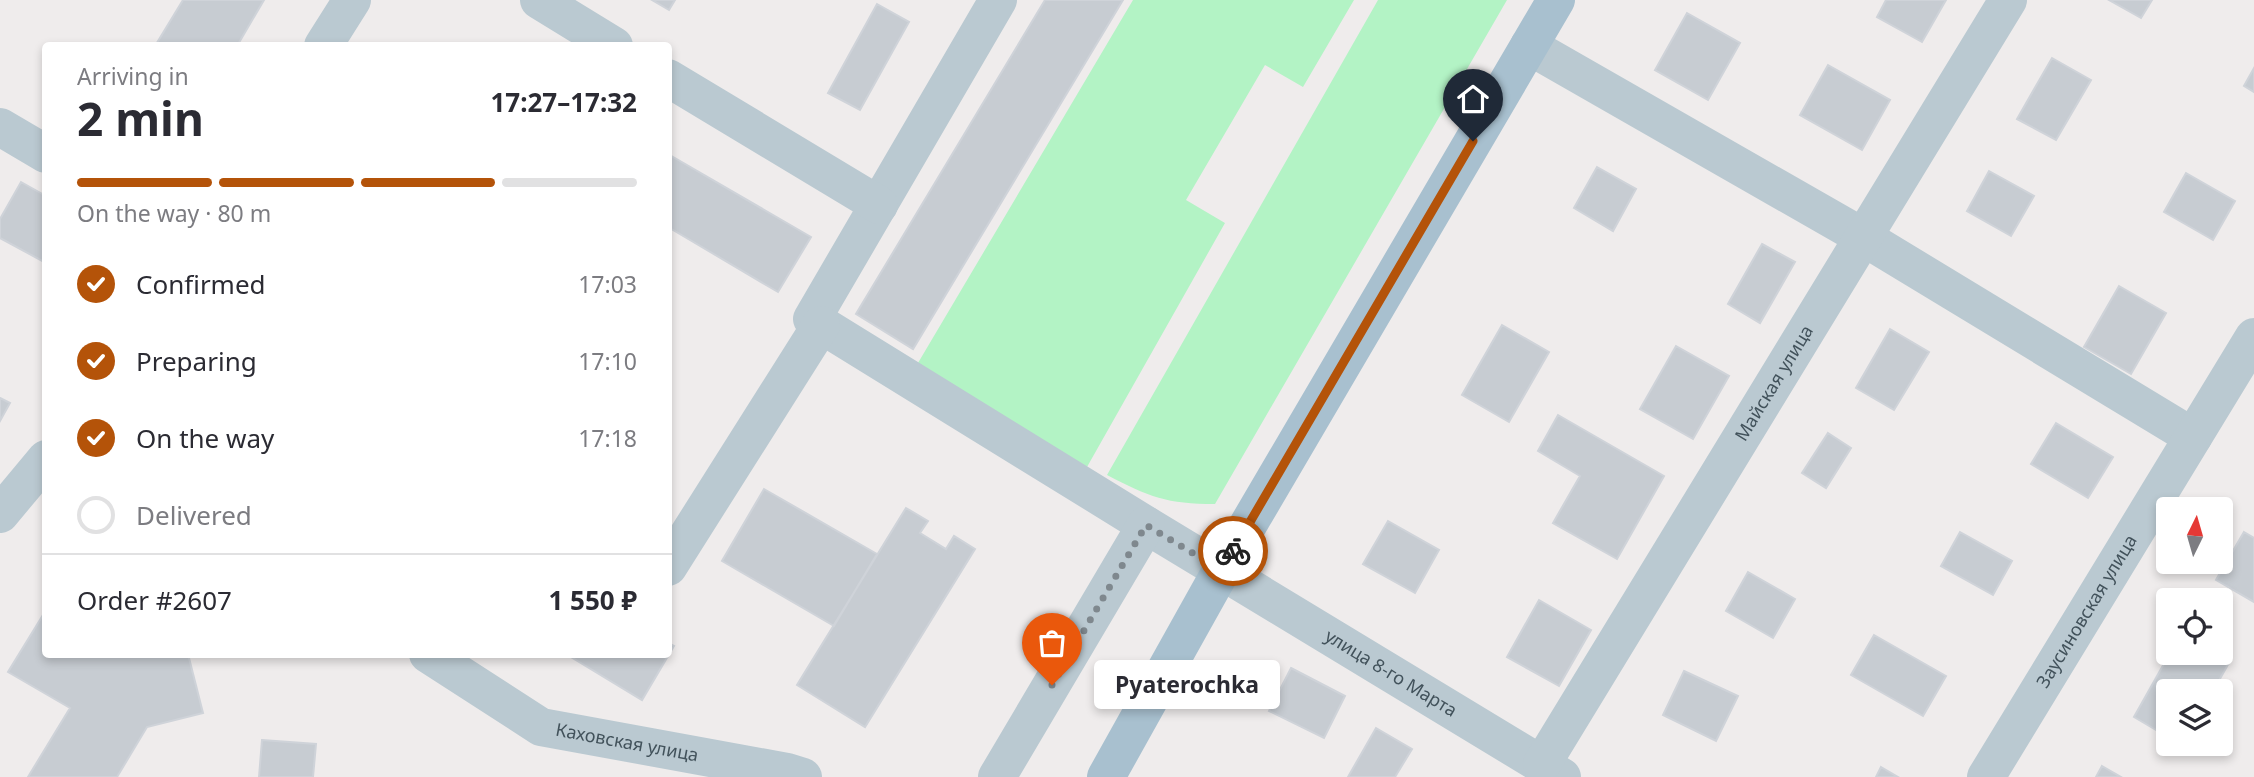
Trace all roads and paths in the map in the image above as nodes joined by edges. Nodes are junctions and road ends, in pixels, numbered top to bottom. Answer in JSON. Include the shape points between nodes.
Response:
{"nodes":[{"id":1,"x":352,"y":0,"type":"edge"},
{"id":2,"x":998,"y":0,"type":"edge"},
{"id":3,"x":1556,"y":0,"type":"edge"},
{"id":4,"x":2008,"y":0,"type":"edge"},
{"id":5,"x":543,"y":1,"type":"edge"},
{"id":6,"x":326,"y":42,"type":"edge"},
{"id":7,"x":608,"y":42,"type":"edge"},
{"id":8,"x":1529,"y":46,"type":"junction"},
{"id":9,"x":672,"y":80,"type":"edge"},
{"id":10,"x":0,"y":127,"type":"edge"},
{"id":11,"x":42,"y":152,"type":"edge"},
{"id":12,"x":879,"y":205,"type":"junction"},
{"id":13,"x":1863,"y":237,"type":"junction"},
{"id":14,"x":821,"y":325,"type":"junction"},
{"id":15,"x":2254,"y":337,"type":"edge"},
{"id":16,"x":2193,"y":437,"type":"junction"},
{"id":17,"x":42,"y":464,"type":"edge"},
{"id":18,"x":0,"y":514,"type":"edge"},
{"id":19,"x":1146,"y":525,"type":"junction"},
{"id":20,"x":672,"y":561,"type":"edge"},
{"id":21,"x":1221,"y":570,"type":"junction"},
{"id":22,"x":434,"y":658,"type":"edge"},
{"id":23,"x":1552,"y":771,"type":"edge"},
{"id":24,"x":803,"y":777,"type":"edge"},
{"id":25,"x":997,"y":777,"type":"edge"},
{"id":26,"x":1106,"y":777,"type":"edge"},
{"id":27,"x":1986,"y":777,"type":"edge"}],
"edges":[{"from":1,"to":6,"type":"street"},
{"from":2,"to":12,"type":"street"},
{"from":3,"to":8,"type":"main road"},
{"from":4,"to":13,"type":"street","name":"Майская улица"},
{"from":5,"to":7,"type":"street"},
{"from":8,"to":13,"type":"street"},
{"from":8,"to":21,"type":"main road"},
{"from":9,"to":12,"type":"street"},
{"from":10,"to":11,"type":"street"},
{"from":12,"to":14,"type":"street","via":[[813,319]]},
{"from":13,"to":16,"type":"street"},
{"from":13,"to":23,"type":"street","name":"Майская улица"},
{"from":14,"to":19,"type":"street","name":"улица 8-го Марта"},
{"from":14,"to":20,"type":"street"},
{"from":15,"to":16,"type":"street","name":"Заусиновская улица"},
{"from":16,"to":27,"type":"street","name":"Заусиновская улица"},
{"from":17,"to":18,"type":"street"},
{"from":19,"to":21,"type":"street","name":"улица 8-го Марта"},
{"from":19,"to":25,"type":"street"},
{"from":21,"to":23,"type":"street","name":"улица 8-го Марта"},
{"from":21,"to":26,"type":"main road"},
{"from":22,"to":24,"type":"street","name":"Каховская улица","via":[[541,727]]}]}
